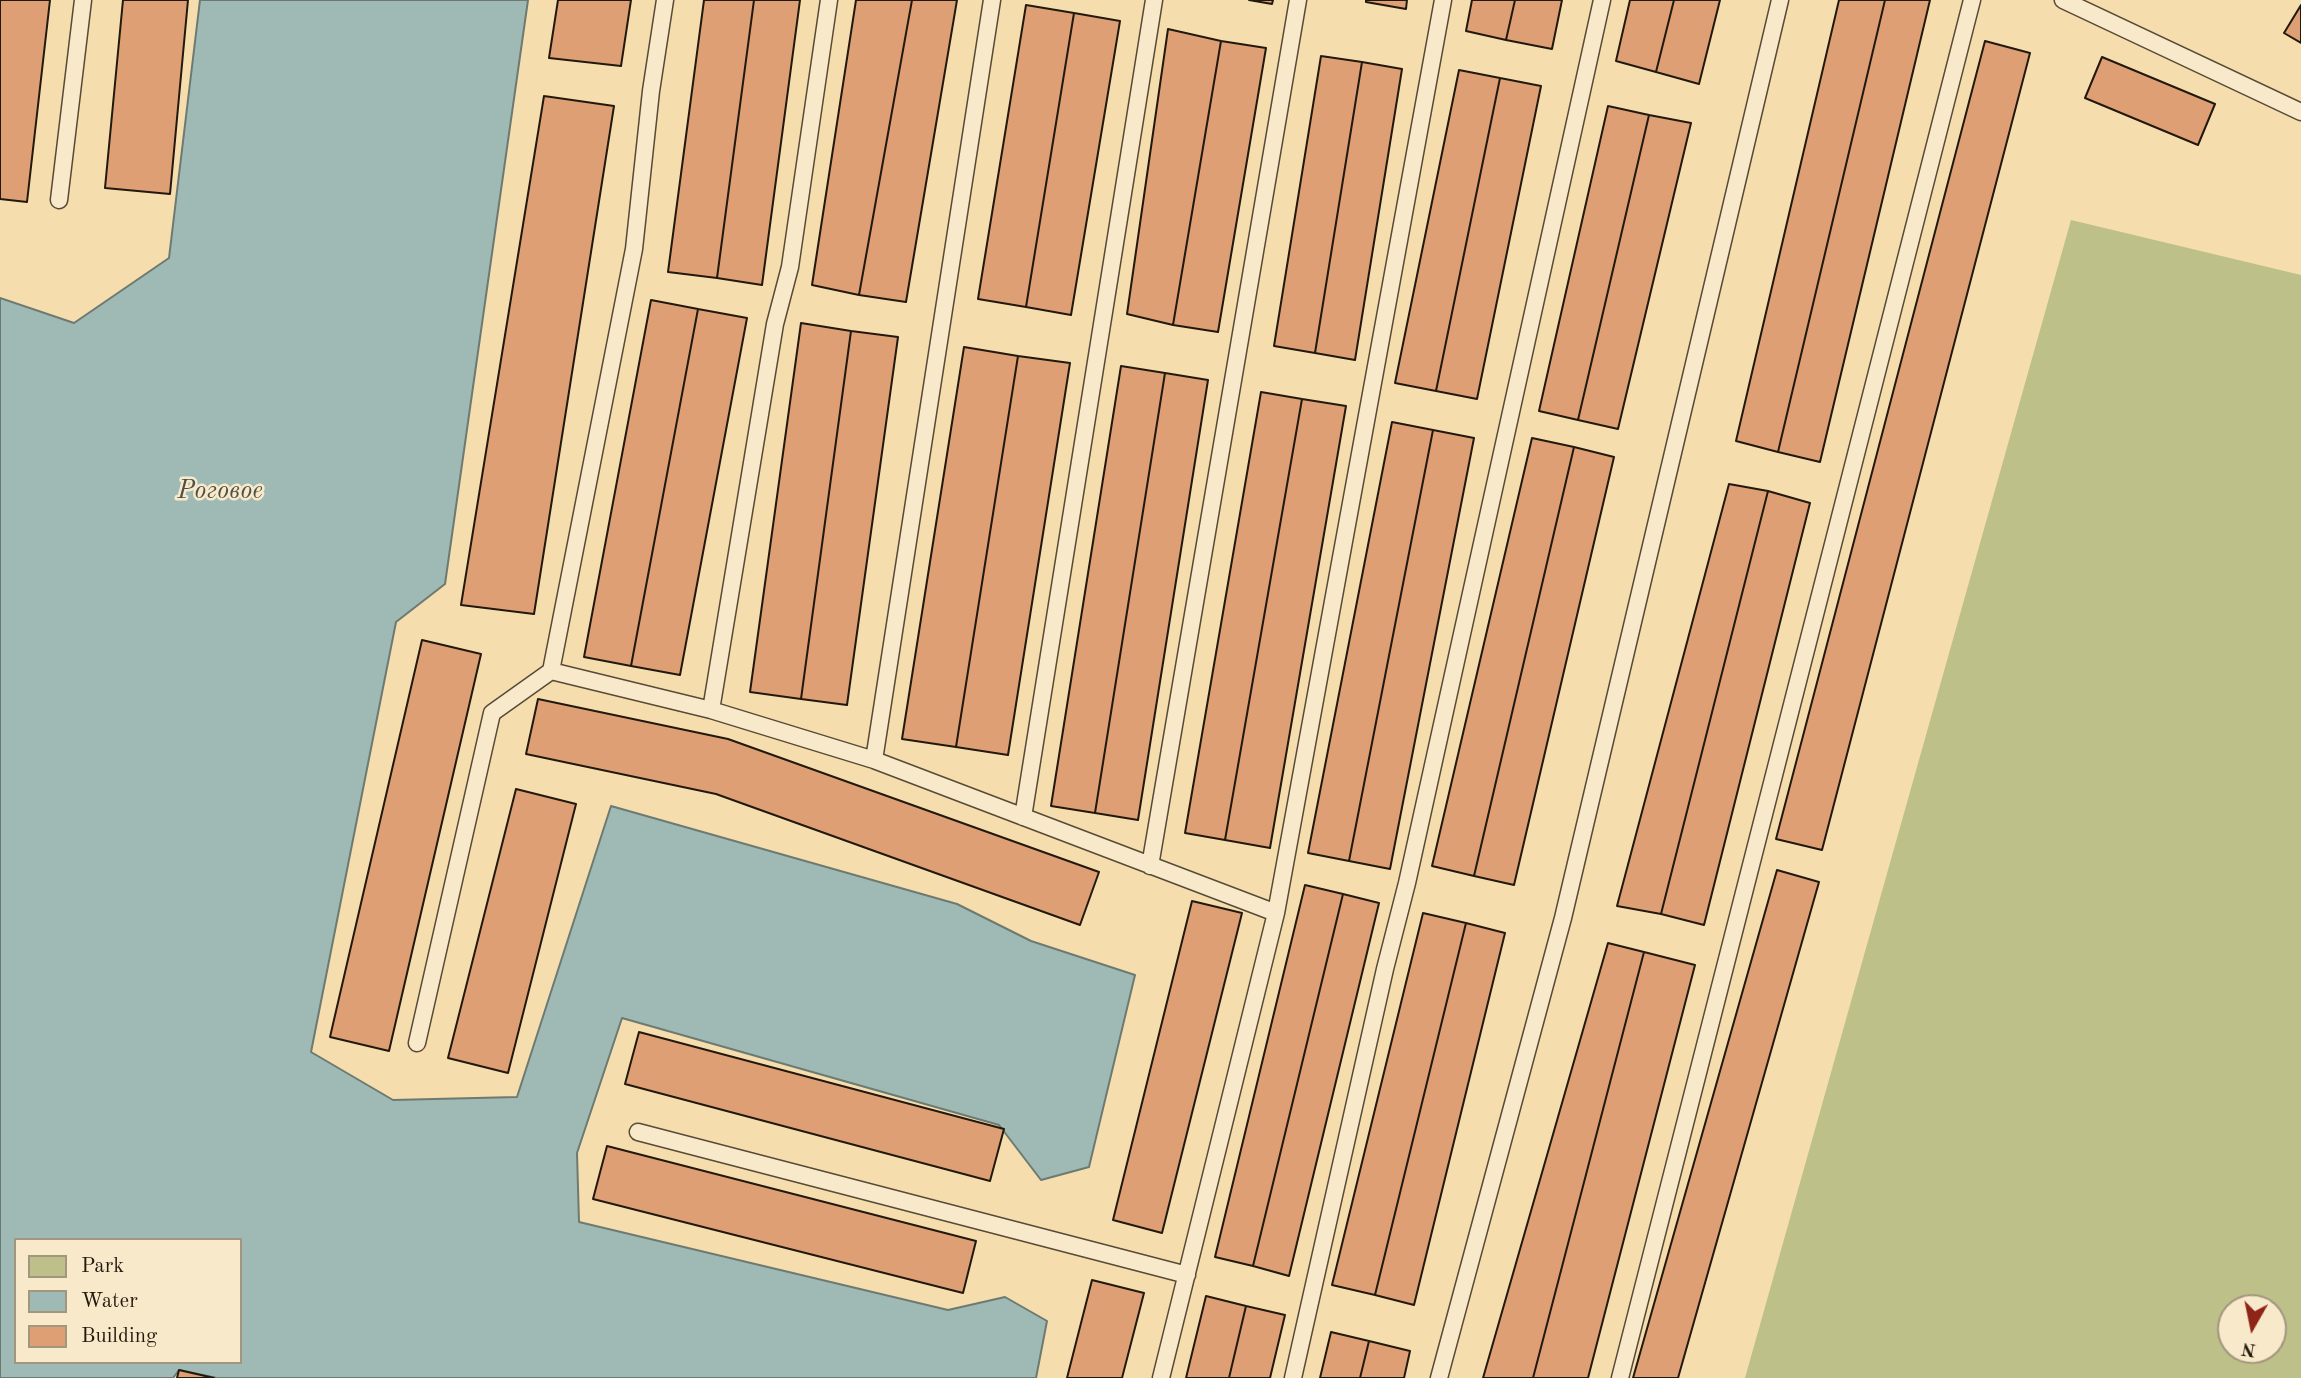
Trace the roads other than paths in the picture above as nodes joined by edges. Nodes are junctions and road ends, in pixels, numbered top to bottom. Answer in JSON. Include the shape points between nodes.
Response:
{"nodes":[{"id":1,"x":83,"y":0,"type":"edge"},
{"id":2,"x":665,"y":0,"type":"edge"},
{"id":3,"x":830,"y":0,"type":"edge"},
{"id":4,"x":992,"y":0,"type":"edge"},
{"id":5,"x":1154,"y":0,"type":"edge"},
{"id":6,"x":1298,"y":0,"type":"edge"},
{"id":7,"x":1443,"y":0,"type":"edge"},
{"id":8,"x":1602,"y":0,"type":"edge"},
{"id":9,"x":1780,"y":0,"type":"edge"},
{"id":10,"x":1972,"y":0,"type":"edge"},
{"id":11,"x":2063,"y":0,"type":"edge"},
{"id":12,"x":2301,"y":111,"type":"edge"},
{"id":13,"x":59,"y":200,"type":"dead end"},
{"id":14,"x":551,"y":671,"type":"junction"},
{"id":15,"x":711,"y":710,"type":"junction"},
{"id":16,"x":874,"y":760,"type":"junction"},
{"id":17,"x":1023,"y":817,"type":"junction"},
{"id":18,"x":1150,"y":866,"type":"junction"},
{"id":19,"x":1276,"y":913,"type":"junction"},
{"id":20,"x":417,"y":1043,"type":"dead end"},
{"id":21,"x":638,"y":1132,"type":"dead end"},
{"id":22,"x":1187,"y":1275,"type":"junction"},
{"id":23,"x":1161,"y":1378,"type":"edge"},
{"id":24,"x":1293,"y":1378,"type":"edge"},
{"id":25,"x":1439,"y":1378,"type":"edge"},
{"id":26,"x":1620,"y":1378,"type":"edge"}],
"edges":[{"from":1,"to":13,"type":"lane"},
{"from":2,"to":14,"type":"lane","via":[[634,249]]},
{"from":3,"to":15,"type":"lane","via":[[790,267],[775,324]]},
{"from":4,"to":16,"type":"lane"},
{"from":5,"to":17,"type":"lane"},
{"from":6,"to":18,"type":"lane"},
{"from":7,"to":19,"type":"lane"},
{"from":8,"to":24,"type":"lane"},
{"from":9,"to":25,"type":"lane","via":[[1563,918]]},
{"from":10,"to":26,"type":"lane"},
{"from":11,"to":12,"type":"lane"},
{"from":14,"to":15,"type":"lane"},
{"from":14,"to":20,"type":"lane","via":[[492,713]]},
{"from":15,"to":16,"type":"lane"},
{"from":16,"to":17,"type":"lane"},
{"from":17,"to":18,"type":"lane"},
{"from":18,"to":19,"type":"lane"},
{"from":19,"to":22,"type":"lane"},
{"from":21,"to":22,"type":"lane"},
{"from":22,"to":23,"type":"lane"}]}
